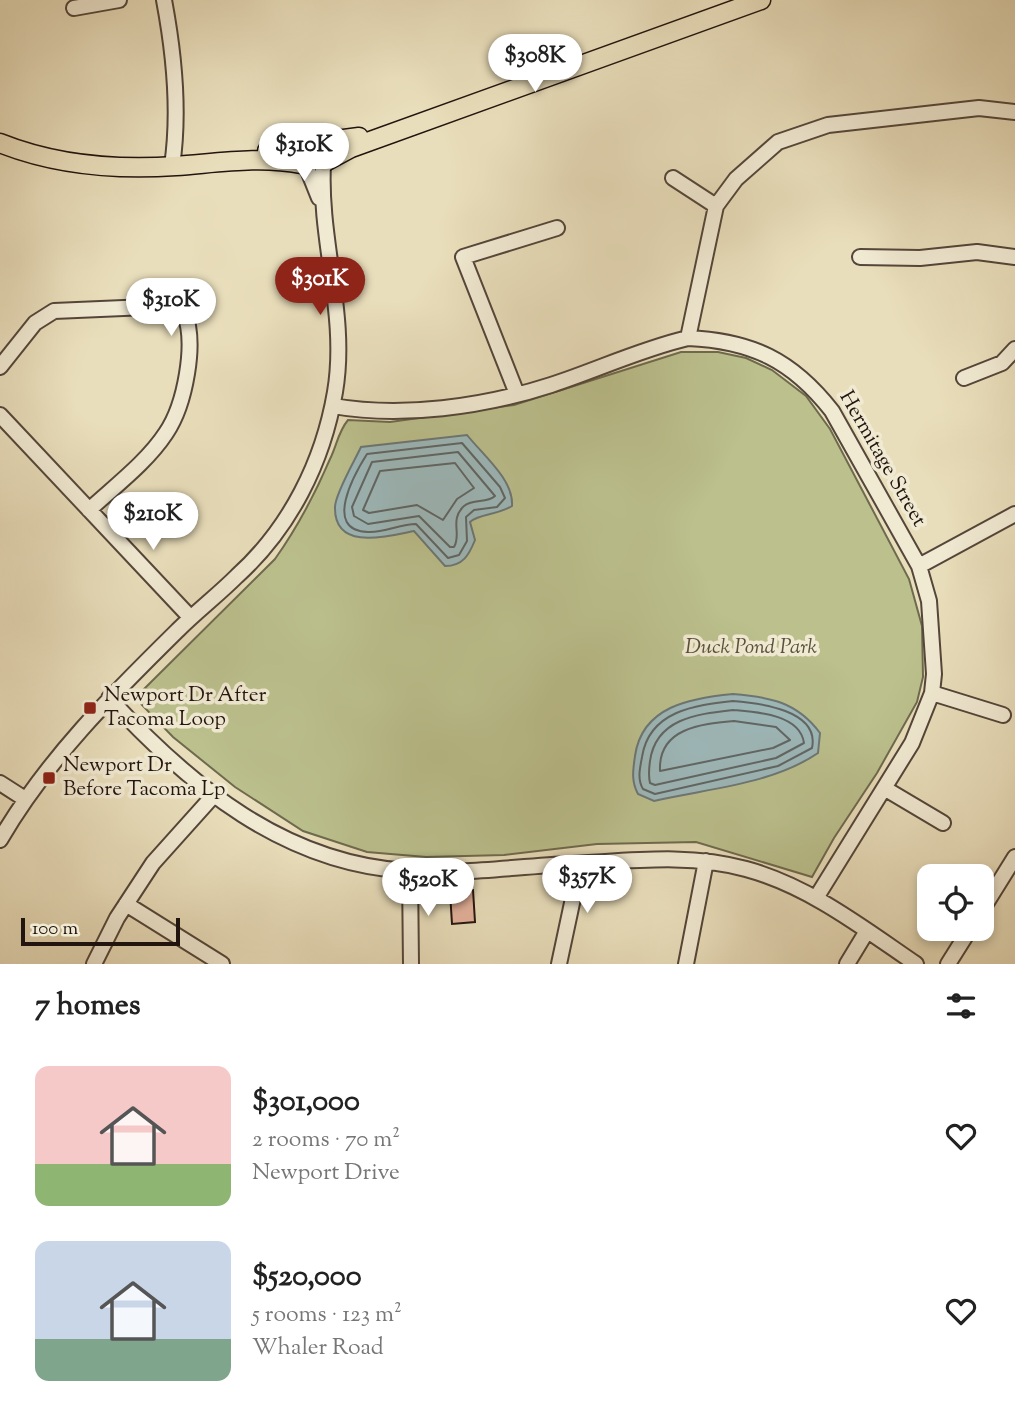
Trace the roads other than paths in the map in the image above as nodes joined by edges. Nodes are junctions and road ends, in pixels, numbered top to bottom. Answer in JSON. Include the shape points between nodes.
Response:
{"nodes":[{"id":1,"x":119,"y":0,"type":"edge"},
{"id":2,"x":164,"y":0,"type":"edge"},
{"id":3,"x":738,"y":0,"type":"edge"},
{"id":4,"x":761,"y":0,"type":"edge"},
{"id":5,"x":74,"y":8,"type":"dead end"},
{"id":6,"x":1015,"y":111,"type":"edge"},
{"id":7,"x":0,"y":133,"type":"edge"},
{"id":8,"x":0,"y":143,"type":"edge"},
{"id":9,"x":53,"y":154,"type":"junction"},
{"id":10,"x":311,"y":161,"type":"junction"},
{"id":11,"x":173,"y":162,"type":"junction"},
{"id":12,"x":673,"y":178,"type":"dead end"},
{"id":13,"x":716,"y":206,"type":"junction"},
{"id":14,"x":557,"y":228,"type":"dead end"},
{"id":15,"x":860,"y":257,"type":"dead end"},
{"id":16,"x":1015,"y":257,"type":"edge"},
{"id":17,"x":688,"y":338,"type":"junction"},
{"id":18,"x":1015,"y":349,"type":"edge"},
{"id":19,"x":0,"y":367,"type":"edge"},
{"id":20,"x":964,"y":378,"type":"dead end"},
{"id":21,"x":517,"y":394,"type":"junction"},
{"id":22,"x":332,"y":406,"type":"junction"},
{"id":23,"x":0,"y":415,"type":"edge"},
{"id":24,"x":89,"y":510,"type":"junction"},
{"id":25,"x":1015,"y":514,"type":"edge"},
{"id":26,"x":919,"y":566,"type":"junction"},
{"id":27,"x":190,"y":617,"type":"junction"},
{"id":28,"x":932,"y":693,"type":"junction"},
{"id":29,"x":109,"y":698,"type":"junction"},
{"id":30,"x":1003,"y":715,"type":"dead end"},
{"id":31,"x":0,"y":783,"type":"edge"},
{"id":32,"x":884,"y":788,"type":"junction"},
{"id":33,"x":214,"y":795,"type":"junction"},
{"id":34,"x":25,"y":799,"type":"junction"},
{"id":35,"x":943,"y":823,"type":"dead end"},
{"id":36,"x":0,"y":840,"type":"edge"},
{"id":37,"x":1015,"y":857,"type":"edge"},
{"id":38,"x":706,"y":861,"type":"junction"},
{"id":39,"x":574,"y":864,"type":"junction"},
{"id":40,"x":410,"y":872,"type":"junction"},
{"id":41,"x":994,"y":891,"type":"edge"},
{"id":42,"x":816,"y":898,"type":"junction"},
{"id":43,"x":126,"y":904,"type":"junction"},
{"id":44,"x":867,"y":932,"type":"junction"},
{"id":45,"x":962,"y":941,"type":"edge"},
{"id":46,"x":94,"y":964,"type":"edge"},
{"id":47,"x":222,"y":964,"type":"edge"},
{"id":48,"x":411,"y":964,"type":"edge"},
{"id":49,"x":559,"y":964,"type":"edge"},
{"id":50,"x":686,"y":964,"type":"edge"},
{"id":51,"x":847,"y":964,"type":"edge"},
{"id":52,"x":916,"y":964,"type":"edge"},
{"id":53,"x":948,"y":964,"type":"edge"}],
"edges":[{"from":1,"to":5,"type":"street"},
{"from":2,"to":11,"type":"street","via":[[173,43]]},
{"from":3,"to":10,"type":"main road","via":[[389,127],[355,138],[309,140]]},
{"from":4,"to":10,"type":"main road"},
{"from":6,"to":13,"type":"street","via":[[979,108],[828,125],[778,142],[736,179]]},
{"from":7,"to":9,"type":"main road"},
{"from":8,"to":9,"type":"main road"},
{"from":9,"to":11,"type":"main road","via":[[110,166]]},
{"from":10,"to":11,"type":"main road"},
{"from":10,"to":22,"type":"street","via":[[338,323],[338,372]]},
{"from":12,"to":13,"type":"street"},
{"from":13,"to":17,"type":"street"},
{"from":14,"to":21,"type":"street","via":[[463,257]]},
{"from":15,"to":16,"type":"street","via":[[920,258],[977,252]]},
{"from":17,"to":21,"type":"street","name":"Hermitage Street"},
{"from":17,"to":26,"type":"street","name":"Hermitage Street","via":[[751,347],[796,371],[816,390]]},
{"from":18,"to":20,"type":"street","via":[[1002,363]]},
{"from":19,"to":24,"type":"street","via":[[35,323],[54,311],[170,306],[184,312],[188,375],[167,432]]},
{"from":21,"to":22,"type":"street","name":"Hermitage Street","via":[[407,410]]},
{"from":22,"to":27,"type":"street","via":[[316,463],[282,526],[239,575]]},
{"from":23,"to":24,"type":"street"},
{"from":24,"to":27,"type":"street"},
{"from":25,"to":26,"type":"street"},
{"from":26,"to":28,"type":"street","name":"Hermitage Street","via":[[929,601]]},
{"from":27,"to":29,"type":"street"},
{"from":28,"to":30,"type":"street"},
{"from":28,"to":32,"type":"street","name":"Hermitage Street","via":[[912,743]]},
{"from":29,"to":33,"type":"street"},
{"from":29,"to":34,"type":"street"},
{"from":31,"to":34,"type":"street"},
{"from":32,"to":35,"type":"street"},
{"from":32,"to":42,"type":"street","name":"Hermitage Street"},
{"from":33,"to":40,"type":"street","via":[[248,821],[298,847],[351,863]]},
{"from":33,"to":43,"type":"street","via":[[153,863]]},
{"from":34,"to":36,"type":"street"},
{"from":37,"to":41,"type":"street"},
{"from":38,"to":39,"type":"street","via":[[676,858]]},
{"from":38,"to":42,"type":"street","via":[[748,869]]},
{"from":38,"to":50,"type":"street"},
{"from":39,"to":40,"type":"street"},
{"from":39,"to":49,"type":"street","via":[[575,889]]},
{"from":40,"to":48,"type":"street"},
{"from":42,"to":44,"type":"street"},
{"from":43,"to":46,"type":"street"},
{"from":43,"to":47,"type":"street"},
{"from":44,"to":51,"type":"street"},
{"from":44,"to":52,"type":"street"},
{"from":45,"to":53,"type":"street"}]}
